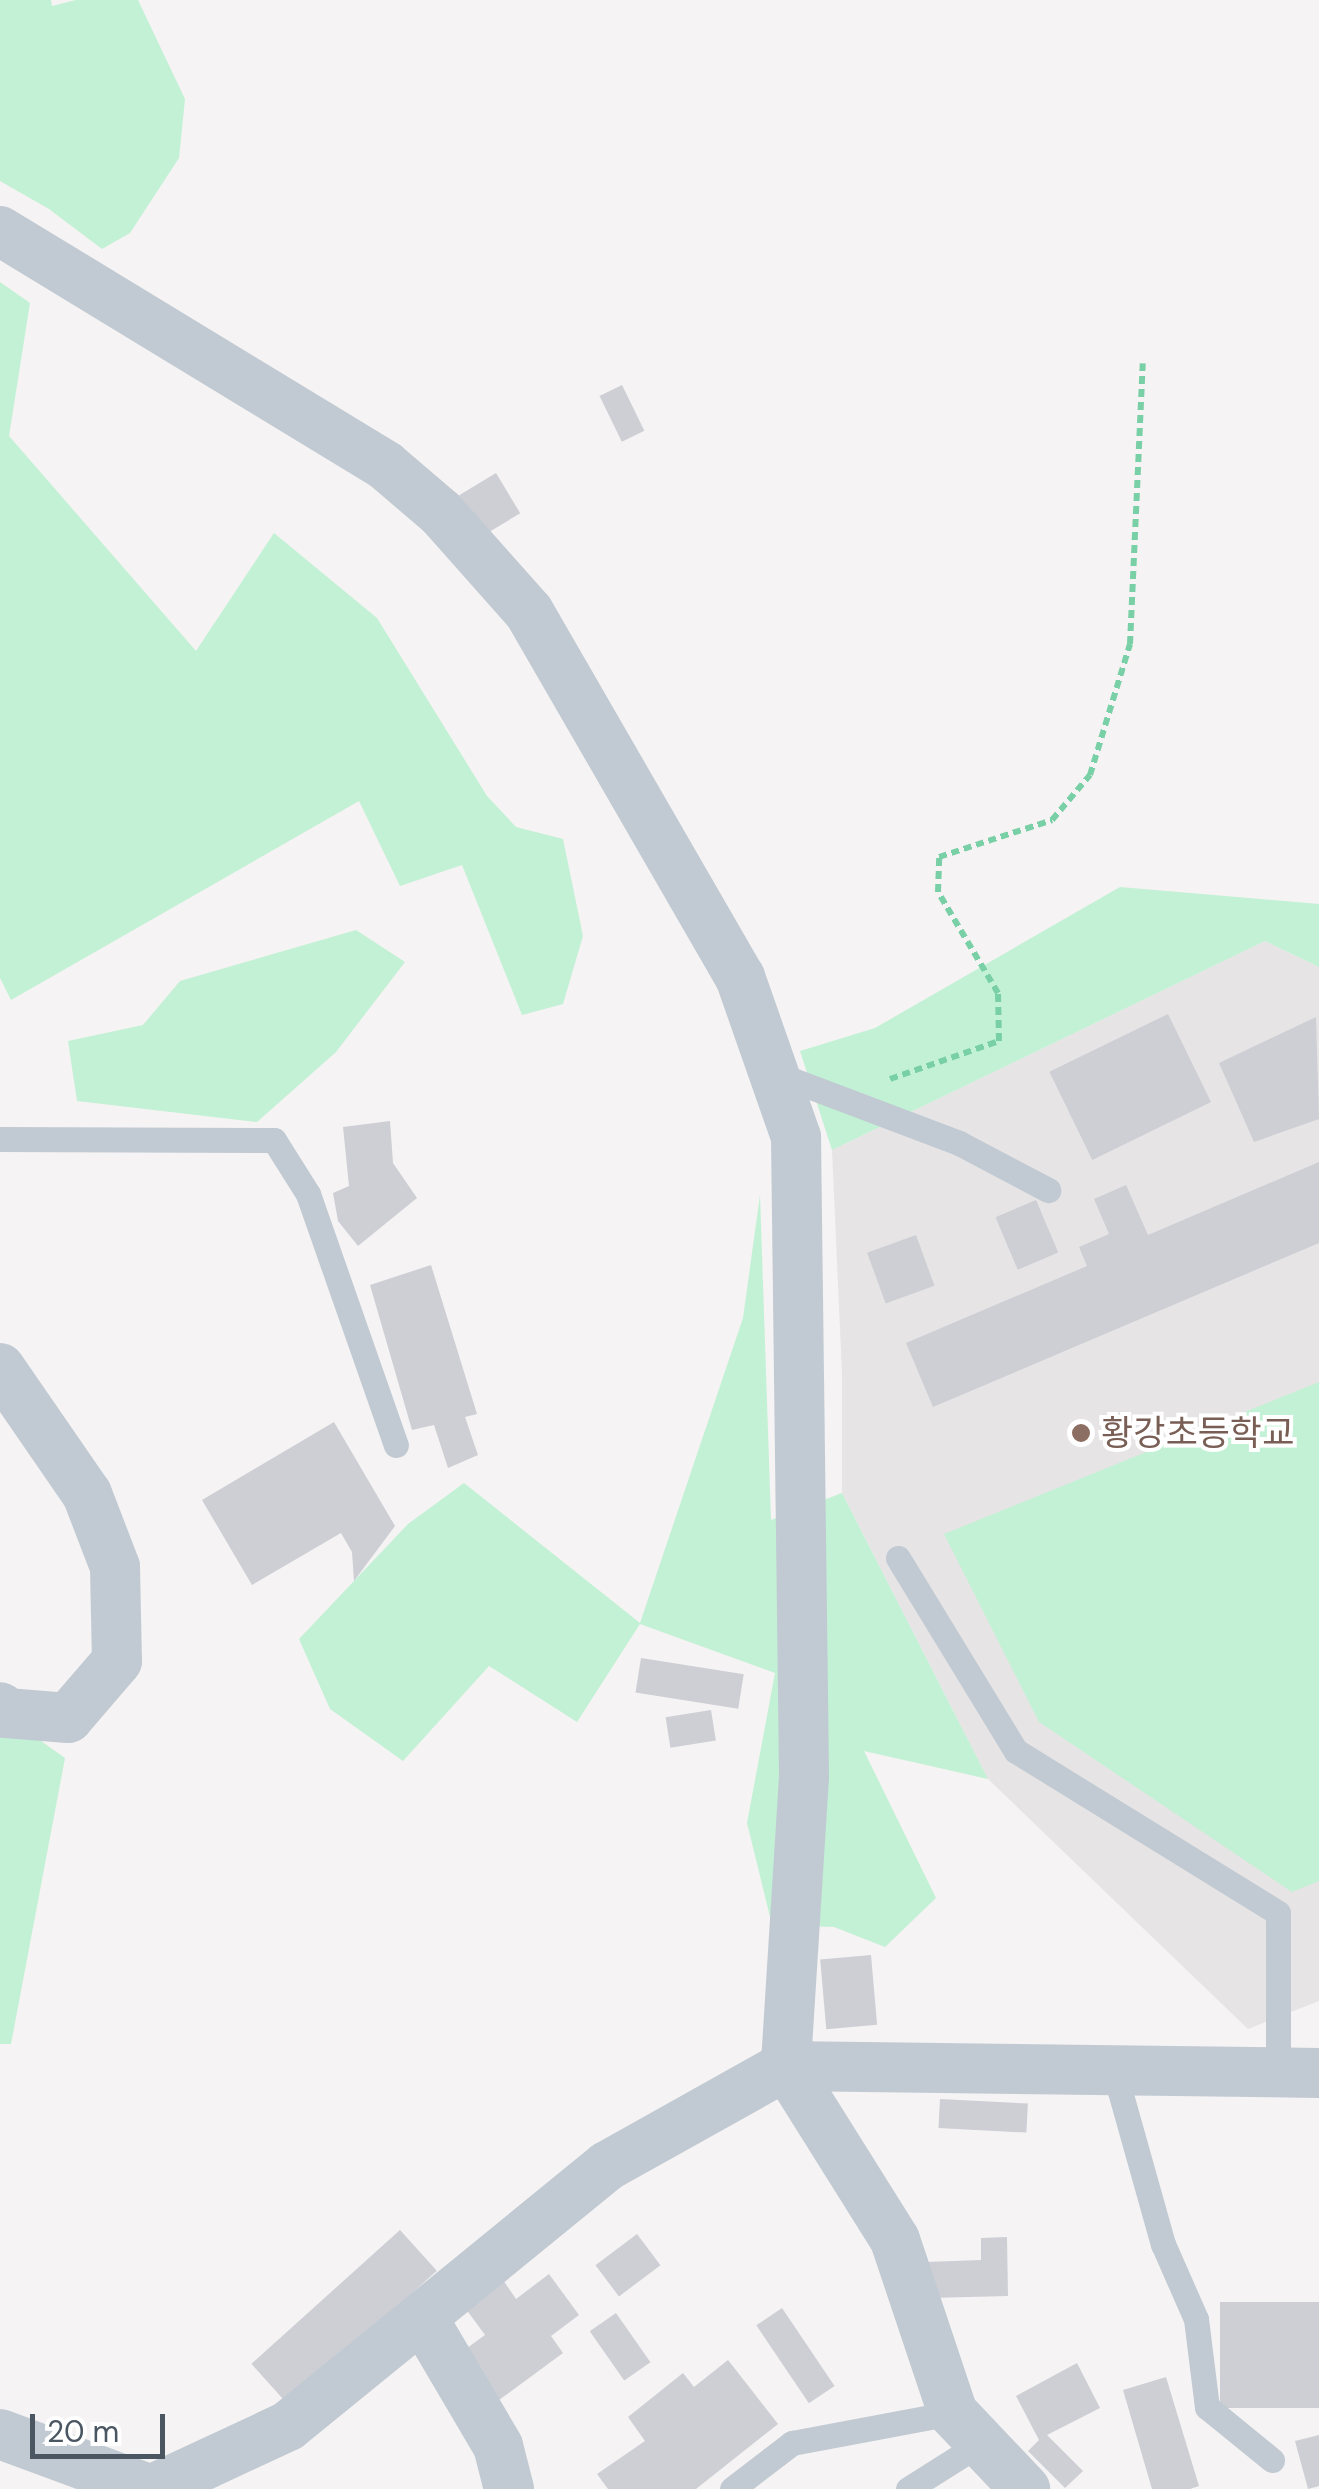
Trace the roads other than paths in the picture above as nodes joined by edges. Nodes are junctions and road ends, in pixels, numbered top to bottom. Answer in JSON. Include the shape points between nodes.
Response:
{"nodes":[{"id":1,"x":0,"y":231,"type":"edge"},
{"id":2,"x":774,"y":1074,"type":"junction"},
{"id":3,"x":0,"y":1139,"type":"edge"},
{"id":4,"x":1048,"y":1190,"type":"dead end"},
{"id":5,"x":0,"y":1368,"type":"edge"},
{"id":6,"x":396,"y":1445,"type":"dead end"},
{"id":7,"x":898,"y":1558,"type":"dead end"},
{"id":8,"x":0,"y":1708,"type":"edge"},
{"id":9,"x":786,"y":2066,"type":"junction"},
{"id":10,"x":1114,"y":2070,"type":"junction"},
{"id":11,"x":1298,"y":2073,"type":"edge"},
{"id":12,"x":422,"y":2317,"type":"junction"},
{"id":13,"x":967,"y":2428,"type":"junction"},
{"id":14,"x":0,"y":2434,"type":"edge"},
{"id":15,"x":1272,"y":2460,"type":"dead end"},
{"id":16,"x":151,"y":2489,"type":"edge"},
{"id":17,"x":509,"y":2489,"type":"edge"},
{"id":18,"x":732,"y":2489,"type":"edge"},
{"id":19,"x":908,"y":2489,"type":"edge"},
{"id":20,"x":1024,"y":2489,"type":"edge"}],
"edges":[{"from":1,"to":2,"type":"street","via":[[386,466],[442,513],[529,612],[740,977]]},
{"from":2,"to":4,"type":"lane","via":[[959,1143]]},
{"from":2,"to":9,"type":"street","via":[[796,1137],[804,1776]]},
{"from":3,"to":6,"type":"lane","via":[[274,1140],[308,1194]]},
{"from":5,"to":8,"type":"street","via":[[87,1494],[115,1568],[117,1660],[68,1718],[6,1714]]},
{"from":7,"to":11,"type":"lane","via":[[1016,1751],[1278,1913]]},
{"from":9,"to":10,"type":"street"},
{"from":9,"to":12,"type":"street","via":[[607,2166]]},
{"from":9,"to":13,"type":"street","via":[[895,2240]]},
{"from":10,"to":11,"type":"street"},
{"from":10,"to":15,"type":"lane","via":[[1163,2244],[1196,2319],[1206,2406]]},
{"from":12,"to":16,"type":"street","via":[[288,2426]]},
{"from":12,"to":17,"type":"street","via":[[498,2446]]},
{"from":13,"to":18,"type":"lane","via":[[792,2443]]},
{"from":13,"to":19,"type":"lane"},
{"from":13,"to":20,"type":"street"},
{"from":14,"to":16,"type":"street"}]}
